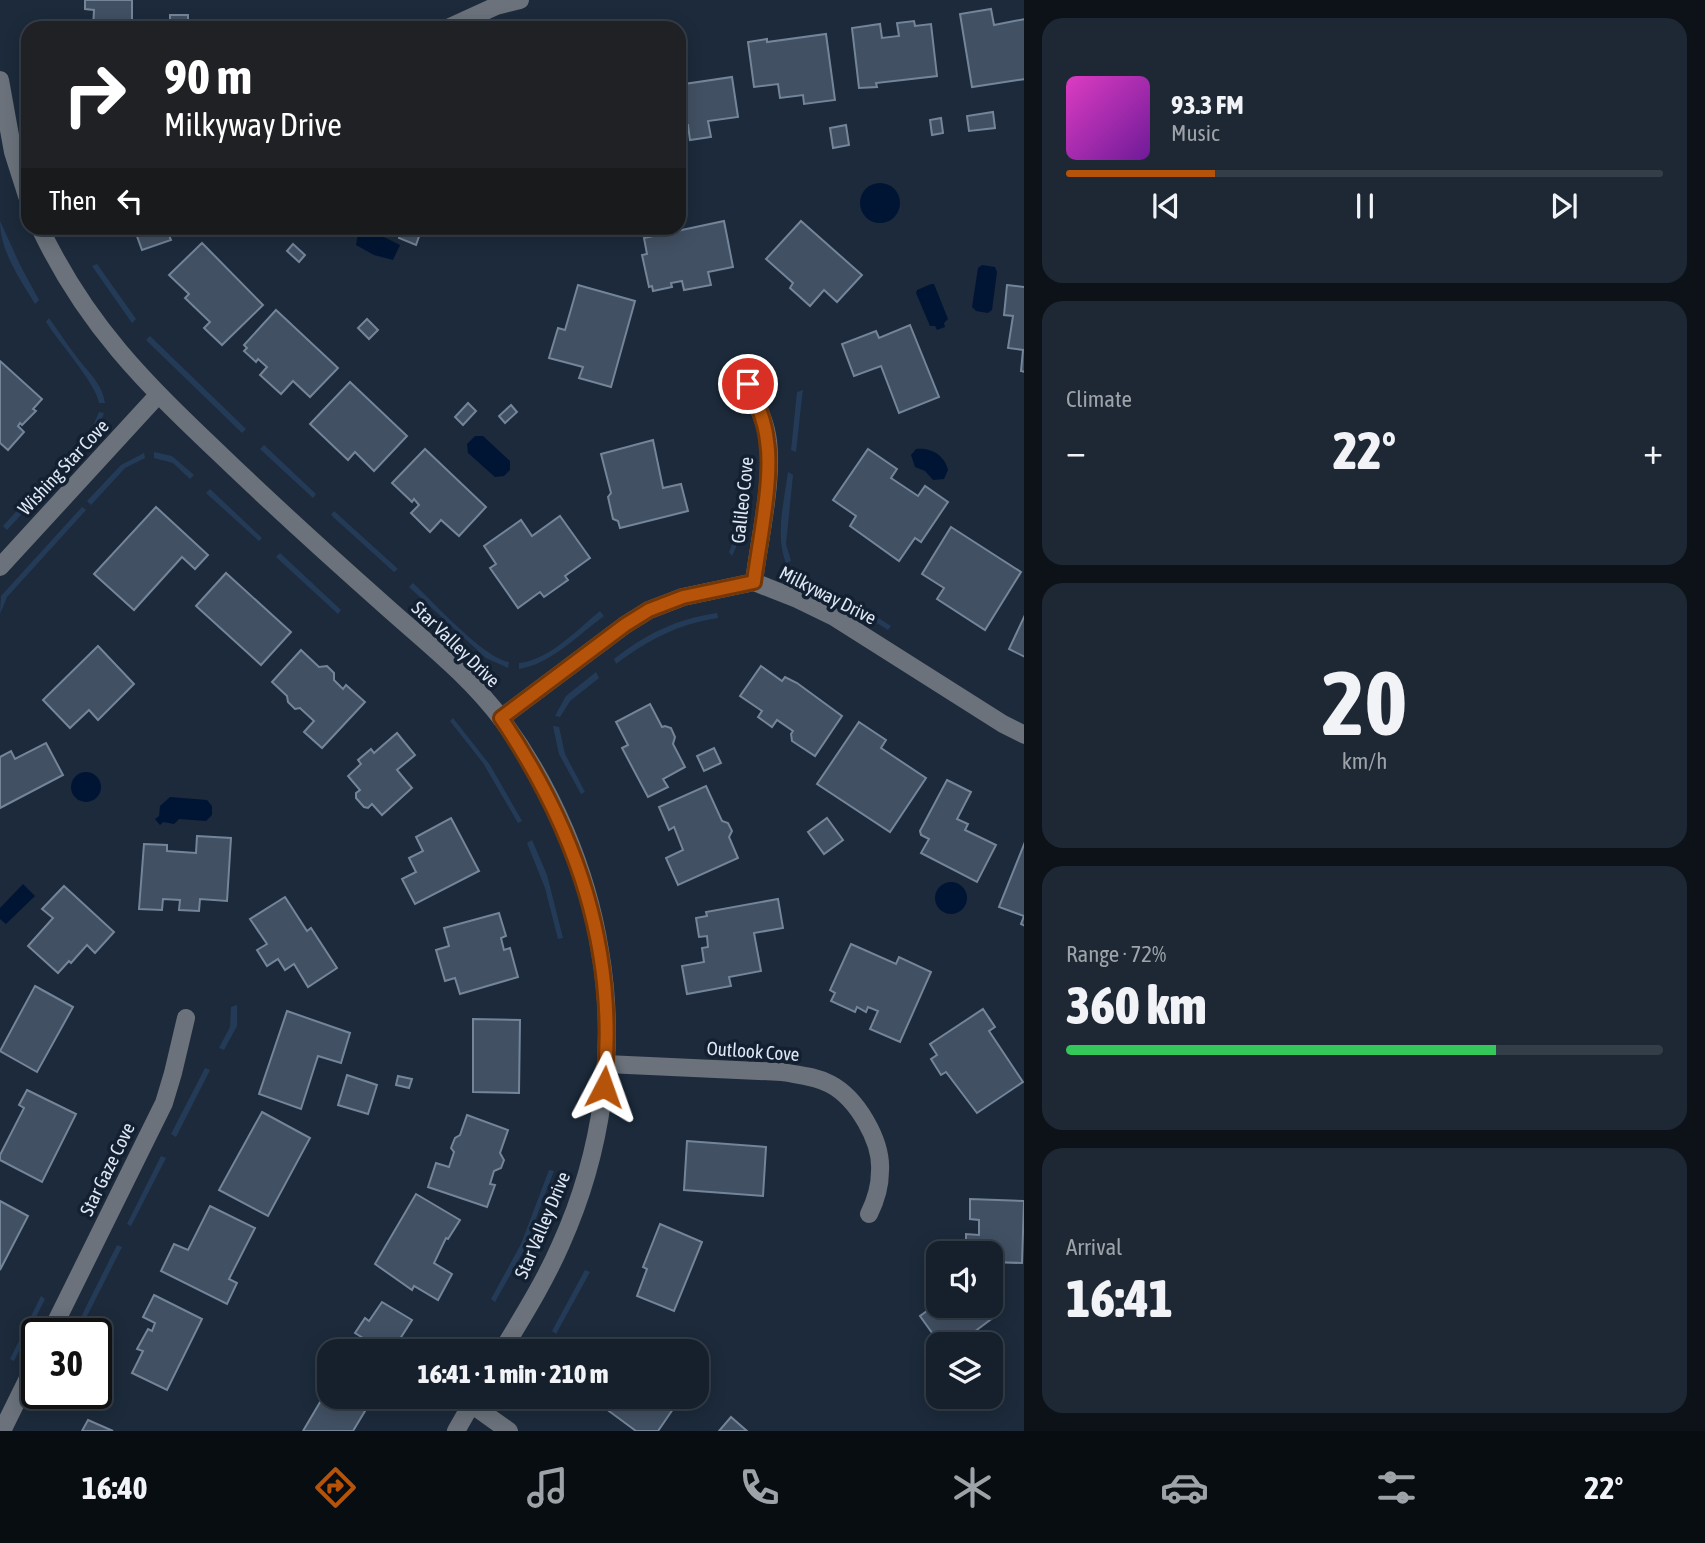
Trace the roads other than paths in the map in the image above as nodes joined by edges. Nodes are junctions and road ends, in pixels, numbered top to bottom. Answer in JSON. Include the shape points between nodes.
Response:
{"nodes":[{"id":1,"x":520,"y":0,"type":"edge"},
{"id":2,"x":463,"y":21,"type":"edge"},
{"id":3,"x":0,"y":80,"type":"edge"},
{"id":4,"x":7,"y":154,"type":"edge"},
{"id":5,"x":21,"y":184,"type":"edge"},
{"id":6,"x":44,"y":235,"type":"edge"},
{"id":7,"x":748,"y":384,"type":"dead end"},
{"id":8,"x":158,"y":395,"type":"junction"},
{"id":9,"x":0,"y":567,"type":"edge"},
{"id":10,"x":754,"y":582,"type":"junction"},
{"id":11,"x":501,"y":718,"type":"junction"},
{"id":12,"x":1024,"y":734,"type":"edge"},
{"id":13,"x":186,"y":1018,"type":"dead end"},
{"id":14,"x":606,"y":1064,"type":"junction"},
{"id":15,"x":869,"y":1214,"type":"dead end"},
{"id":16,"x":58,"y":1318,"type":"edge"},
{"id":17,"x":509,"y":1339,"type":"edge"},
{"id":18,"x":21,"y":1392,"type":"edge"},
{"id":19,"x":469,"y":1409,"type":"edge"},
{"id":20,"x":484,"y":1409,"type":"edge"},
{"id":21,"x":2,"y":1431,"type":"edge"},
{"id":22,"x":456,"y":1431,"type":"edge"},
{"id":23,"x":509,"y":1431,"type":"edge"}],
"edges":[{"from":1,"to":2,"type":"street"},
{"from":3,"to":4,"type":"street"},
{"from":4,"to":5,"type":"street"},
{"from":6,"to":8,"type":"street","name":"Star Valley Drive","via":[[73,290],[117,351]]},
{"from":7,"to":10,"type":"street","name":"Galileo Cove","via":[[768,445]]},
{"from":8,"to":9,"type":"street","name":"Wishing Star Cove"},
{"from":8,"to":11,"type":"street","name":"Star Valley Drive","via":[[292,523],[439,653]]},
{"from":10,"to":11,"type":"street","name":"Milkyway Drive","via":[[683,597],[649,610]]},
{"from":10,"to":12,"type":"street","name":"Milkyway Drive","via":[[834,617]]},
{"from":11,"to":14,"type":"street","name":"Star Valley Drive","via":[[559,817],[587,890],[604,974]]},
{"from":13,"to":16,"type":"street","name":"Star Gaze Cove","via":[[164,1103]]},
{"from":14,"to":15,"type":"street","name":"Outlook Cove","via":[[782,1072],[831,1084],[851,1101],[879,1153],[879,1184]]},
{"from":14,"to":17,"type":"street","name":"Star Valley Drive","via":[[590,1162],[574,1215],[544,1280]]},
{"from":18,"to":21,"type":"street"},
{"from":19,"to":22,"type":"street"},
{"from":20,"to":23,"type":"street"}]}
